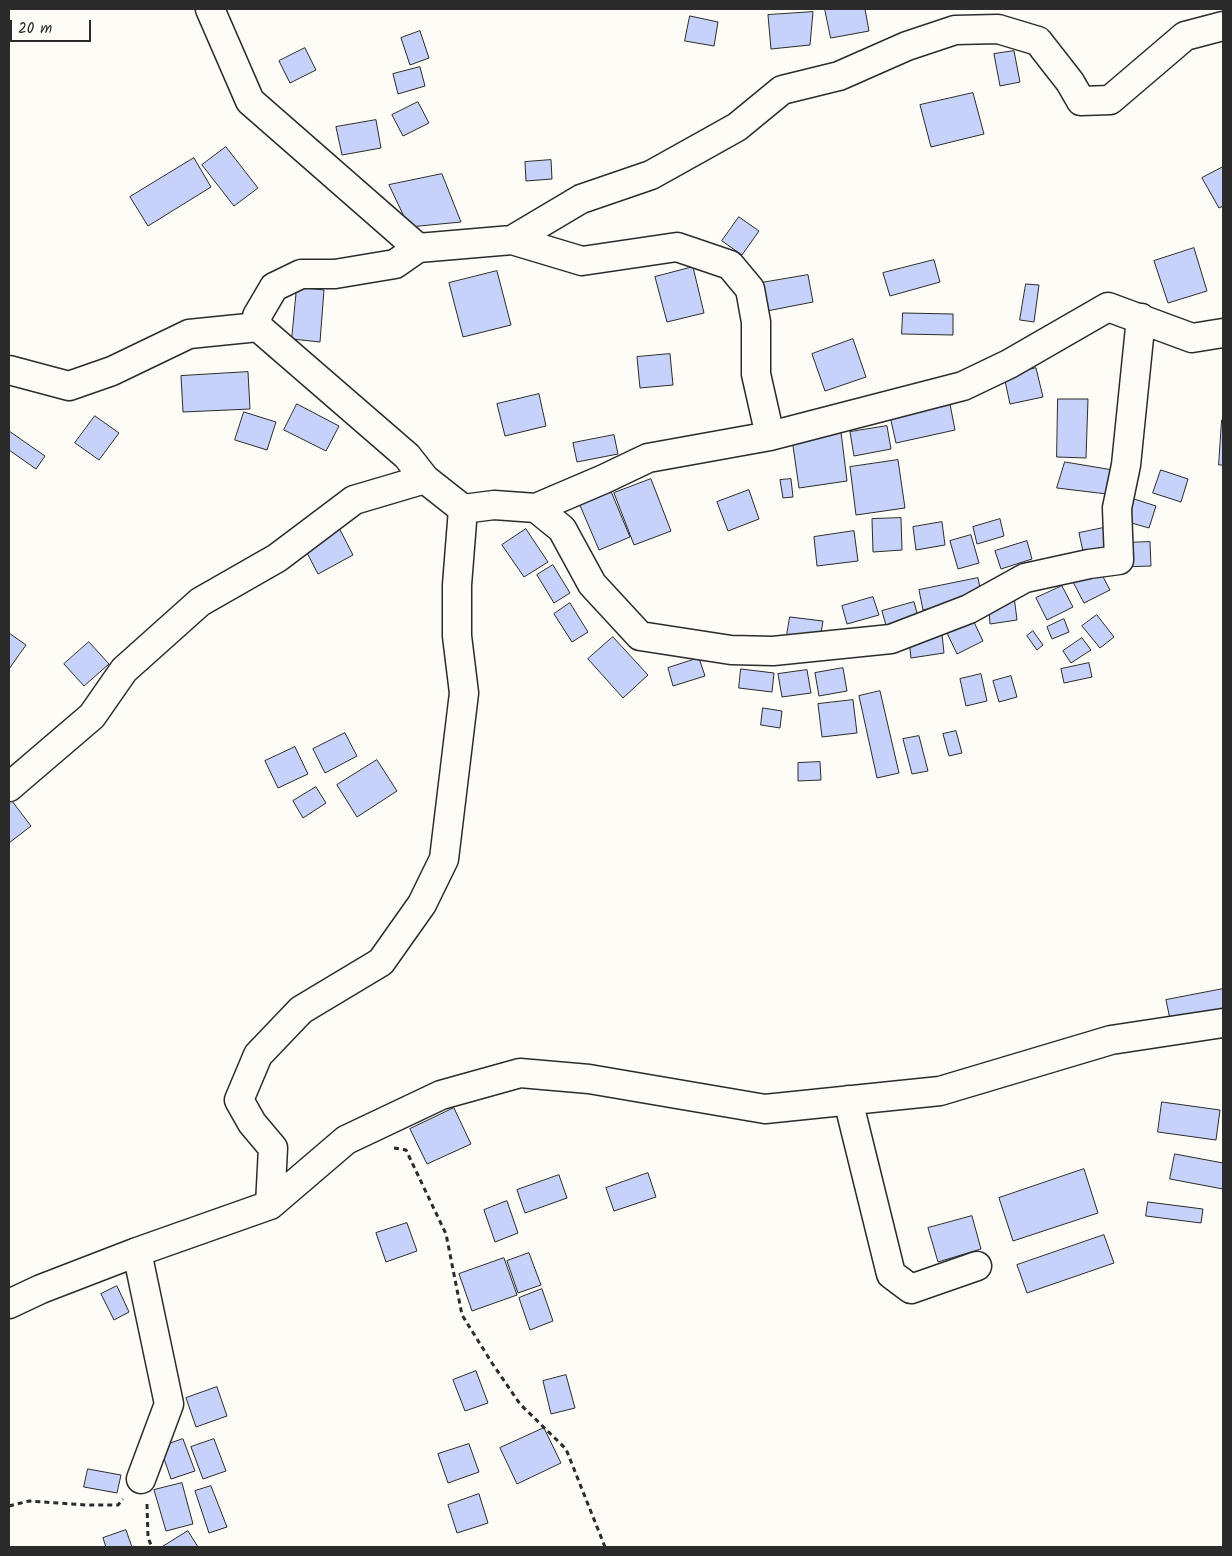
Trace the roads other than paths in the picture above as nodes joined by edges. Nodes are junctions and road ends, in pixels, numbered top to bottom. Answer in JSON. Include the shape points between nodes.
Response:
{"nodes":[{"id":1,"x":210,"y":9,"type":"edge"},
{"id":2,"x":1223,"y":26,"type":"edge"},
{"id":3,"x":512,"y":240,"type":"junction"},
{"id":4,"x":418,"y":248,"type":"junction"},
{"id":5,"x":1141,"y":318,"type":"junction"},
{"id":6,"x":258,"y":327,"type":"junction"},
{"id":7,"x":1223,"y":333,"type":"edge"},
{"id":8,"x":9,"y":370,"type":"edge"},
{"id":9,"x":770,"y":436,"type":"junction"},
{"id":10,"x":424,"y":479,"type":"junction"},
{"id":11,"x":536,"y":508,"type":"junction"},
{"id":12,"x":463,"y":509,"type":"junction"},
{"id":13,"x":9,"y":787,"type":"edge"},
{"id":14,"x":1223,"y":1023,"type":"edge"},
{"id":15,"x":848,"y":1100,"type":"junction"},
{"id":16,"x":270,"y":1205,"type":"junction"},
{"id":17,"x":137,"y":1252,"type":"junction"},
{"id":18,"x":977,"y":1266,"type":"dead end"},
{"id":19,"x":9,"y":1304,"type":"edge"},
{"id":20,"x":142,"y":1479,"type":"road end"}],
"edges":[{"from":1,"to":4,"type":"street","via":[[250,101]]},
{"from":2,"to":3,"type":"street","via":[[1185,36],[1110,100],[1081,102],[1070,82],[1038,41],[998,29],[955,30],[907,46],[839,76],[782,90],[737,127],[651,175],[581,199]]},
{"from":3,"to":4,"type":"street"},
{"from":3,"to":9,"type":"street","via":[[582,261],[677,247],[730,265],[750,289],[756,322],[756,374]]},
{"from":4,"to":6,"type":"street","via":[[395,264],[335,274],[302,274],[274,287],[257,316]]},
{"from":5,"to":7,"type":"street","via":[[1192,338]]},
{"from":5,"to":9,"type":"street","via":[[1108,307],[1009,364],[963,386]]},
{"from":5,"to":11,"type":"street","via":[[1126,465],[1117,508],[1119,560],[1025,578],[969,609],[891,639],[774,651],[731,650],[640,636],[592,584],[562,528]]},
{"from":6,"to":8,"type":"street","via":[[189,334],[112,371],[69,386]]},
{"from":6,"to":10,"type":"street","via":[[407,456]]},
{"from":9,"to":11,"type":"street","via":[[648,458]]},
{"from":10,"to":12,"type":"street"},
{"from":10,"to":13,"type":"street","via":[[354,500],[277,558],[200,602],[124,670],[92,716]]},
{"from":11,"to":12,"type":"street","via":[[494,506]]},
{"from":12,"to":16,"type":"street","via":[[457,636],[464,693],[444,859],[422,904],[380,962],[301,1010],[258,1055],[240,1100],[252,1123],[273,1148]]},
{"from":14,"to":15,"type":"street","via":[[1111,1040],[940,1091]]},
{"from":15,"to":16,"type":"street","via":[[765,1109],[589,1079],[520,1073],[441,1094],[346,1140]]},
{"from":15,"to":18,"type":"street","via":[[891,1274],[911,1289]]},
{"from":16,"to":17,"type":"street"},
{"from":17,"to":19,"type":"street"},
{"from":17,"to":20,"type":"street","via":[[169,1404]]}]}
